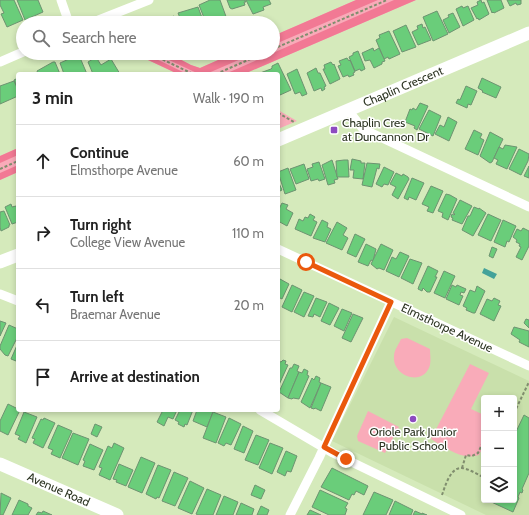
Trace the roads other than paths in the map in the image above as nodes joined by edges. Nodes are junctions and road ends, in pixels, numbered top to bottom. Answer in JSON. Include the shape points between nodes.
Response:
{"nodes":[{"id":1,"x":61,"y":0,"type":"edge"},
{"id":2,"x":148,"y":0,"type":"edge"},
{"id":3,"x":67,"y":16,"type":"edge"},
{"id":4,"x":108,"y":16,"type":"edge"},
{"id":5,"x":529,"y":33,"type":"edge"},
{"id":6,"x":16,"y":55,"type":"edge"},
{"id":7,"x":0,"y":62,"type":"edge"},
{"id":8,"x":348,"y":110,"type":"junction"},
{"id":9,"x":280,"y":139,"type":"edge"},
{"id":10,"x":529,"y":207,"type":"edge"},
{"id":11,"x":280,"y":250,"type":"edge"},
{"id":12,"x":16,"y":255,"type":"edge"},
{"id":13,"x":0,"y":262,"type":"edge"},
{"id":14,"x":0,"y":294,"type":"edge"},
{"id":15,"x":16,"y":300,"type":"edge"},
{"id":16,"x":391,"y":302,"type":"junction"},
{"id":17,"x":529,"y":366,"type":"edge"},
{"id":18,"x":263,"y":412,"type":"edge"},
{"id":19,"x":324,"y":447,"type":"junction"},
{"id":20,"x":0,"y":464,"type":"edge"},
{"id":21,"x":117,"y":515,"type":"edge"},
{"id":22,"x":290,"y":515,"type":"edge"},
{"id":23,"x":461,"y":515,"type":"edge"}],
"edges":[{"from":1,"to":3,"type":"street"},
{"from":2,"to":4,"type":"street"},
{"from":5,"to":8,"type":"street","name":"Chaplin Crescent"},
{"from":6,"to":7,"type":"street"},
{"from":8,"to":9,"type":"street","name":"Chaplin Crescent"},
{"from":8,"to":10,"type":"street","via":[[363,129]]},
{"from":11,"to":16,"type":"street","name":"Elmsthorpe Avenue"},
{"from":12,"to":13,"type":"street"},
{"from":14,"to":15,"type":"street"},
{"from":16,"to":17,"type":"street","name":"Elmsthorpe Avenue"},
{"from":16,"to":19,"type":"street"},
{"from":18,"to":19,"type":"street"},
{"from":19,"to":22,"type":"street"},
{"from":19,"to":23,"type":"street"},
{"from":20,"to":21,"type":"street","name":"Avenue Road"}]}
